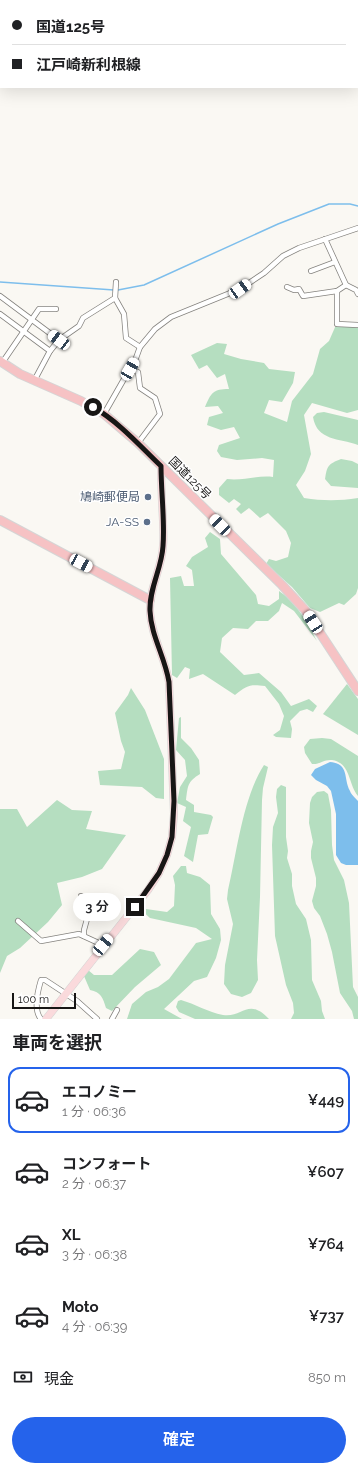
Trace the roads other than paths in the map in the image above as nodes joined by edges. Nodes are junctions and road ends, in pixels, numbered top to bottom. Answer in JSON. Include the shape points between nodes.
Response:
{"nodes":[{"id":1,"x":358,"y":228,"type":"edge"},
{"id":2,"x":325,"y":239,"type":"junction"},
{"id":3,"x":335,"y":262,"type":"junction"},
{"id":4,"x":311,"y":271,"type":"dead end"},
{"id":5,"x":116,"y":282,"type":"dead end"},
{"id":6,"x":346,"y":285,"type":"junction"},
{"id":7,"x":287,"y":286,"type":"dead end"},
{"id":8,"x":337,"y":291,"type":"junction"},
{"id":9,"x":358,"y":294,"type":"edge"},
{"id":10,"x":0,"y":296,"type":"edge"},
{"id":11,"x":115,"y":298,"type":"junction"},
{"id":12,"x":56,"y":309,"type":"dead end"},
{"id":13,"x":0,"y":314,"type":"edge"},
{"id":14,"x":32,"y":320,"type":"junction"},
{"id":15,"x":358,"y":325,"type":"edge"},
{"id":16,"x":24,"y":331,"type":"junction"},
{"id":17,"x":59,"y":340,"type":"junction"},
{"id":18,"x":140,"y":347,"type":"junction"},
{"id":19,"x":50,"y":351,"type":"junction"},
{"id":20,"x":1,"y":362,"type":"edge"},
{"id":21,"x":130,"y":369,"type":"junction"},
{"id":22,"x":34,"y":381,"type":"junction"},
{"id":23,"x":104,"y":414,"type":"junction"},
{"id":24,"x":138,"y":443,"type":"junction"},
{"id":25,"x":161,"y":466,"type":"junction"},
{"id":26,"x":0,"y":520,"type":"edge"},
{"id":27,"x":150,"y":600,"type":"junction"},
{"id":28,"x":358,"y":691,"type":"edge"},
{"id":29,"x":81,"y":896,"type":"dead end"},
{"id":30,"x":18,"y":921,"type":"dead end"},
{"id":31,"x":84,"y":936,"type":"junction"},
{"id":32,"x":103,"y":945,"type":"junction"},
{"id":33,"x":66,"y":994,"type":"junction"},
{"id":34,"x":117,"y":1010,"type":"dead end"},
{"id":35,"x":41,"y":1019,"type":"edge"},
{"id":36,"x":46,"y":1019,"type":"edge"},
{"id":37,"x":97,"y":1019,"type":"edge"},
{"id":38,"x":112,"y":1019,"type":"edge"}],
"edges":[{"from":1,"to":2,"type":"street"},
{"from":2,"to":3,"type":"street"},
{"from":2,"to":18,"type":"street","via":[[283,256],[240,289],[171,317],[155,329]]},
{"from":3,"to":4,"type":"street"},
{"from":3,"to":6,"type":"street"},
{"from":5,"to":11,"type":"street"},
{"from":6,"to":8,"type":"street"},
{"from":6,"to":9,"type":"street"},
{"from":7,"to":8,"type":"street","via":[[294,290],[299,289],[303,296]]},
{"from":8,"to":15,"type":"street","via":[[337,324]]},
{"from":10,"to":14,"type":"street"},
{"from":11,"to":17,"type":"street","via":[[84,318],[78,326]]},
{"from":11,"to":18,"type":"street","via":[[124,314],[126,338]]},
{"from":12,"to":14,"type":"street","via":[[39,309]]},
{"from":13,"to":16,"type":"street"},
{"from":14,"to":16,"type":"street"},
{"from":14,"to":17,"type":"street"},
{"from":16,"to":19,"type":"street"},
{"from":16,"to":20,"type":"street"},
{"from":17,"to":19,"type":"street"},
{"from":18,"to":21,"type":"street"},
{"from":19,"to":22,"type":"street"},
{"from":20,"to":22,"type":"highway","name":"国道125号"},
{"from":21,"to":23,"type":"street"},
{"from":21,"to":24,"type":"street","via":[[138,372],[140,388],[155,398],[160,414]]},
{"from":22,"to":23,"type":"highway","name":"国道125号"},
{"from":23,"to":24,"type":"highway","name":"国道125号"},
{"from":24,"to":25,"type":"highway","name":"国道125号"},
{"from":25,"to":27,"type":"main road","via":[[163,546]]},
{"from":25,"to":28,"type":"highway","name":"国道125号","via":[[305,610]]},
{"from":26,"to":27,"type":"highway"},
{"from":27,"to":32,"type":"main road","via":[[152,627],[169,682],[173,826],[168,851],[159,873]]},
{"from":29,"to":31,"type":"street","via":[[82,914],[87,919]]},
{"from":30,"to":31,"type":"street","via":[[40,941],[79,934]]},
{"from":31,"to":32,"type":"street"},
{"from":32,"to":33,"type":"main road"},
{"from":33,"to":35,"type":"street","via":[[41,980],[37,1005],[38,1016]]},
{"from":33,"to":36,"type":"main road"},
{"from":33,"to":37,"type":"street","via":[[77,1000]]},
{"from":34,"to":38,"type":"street"}]}
